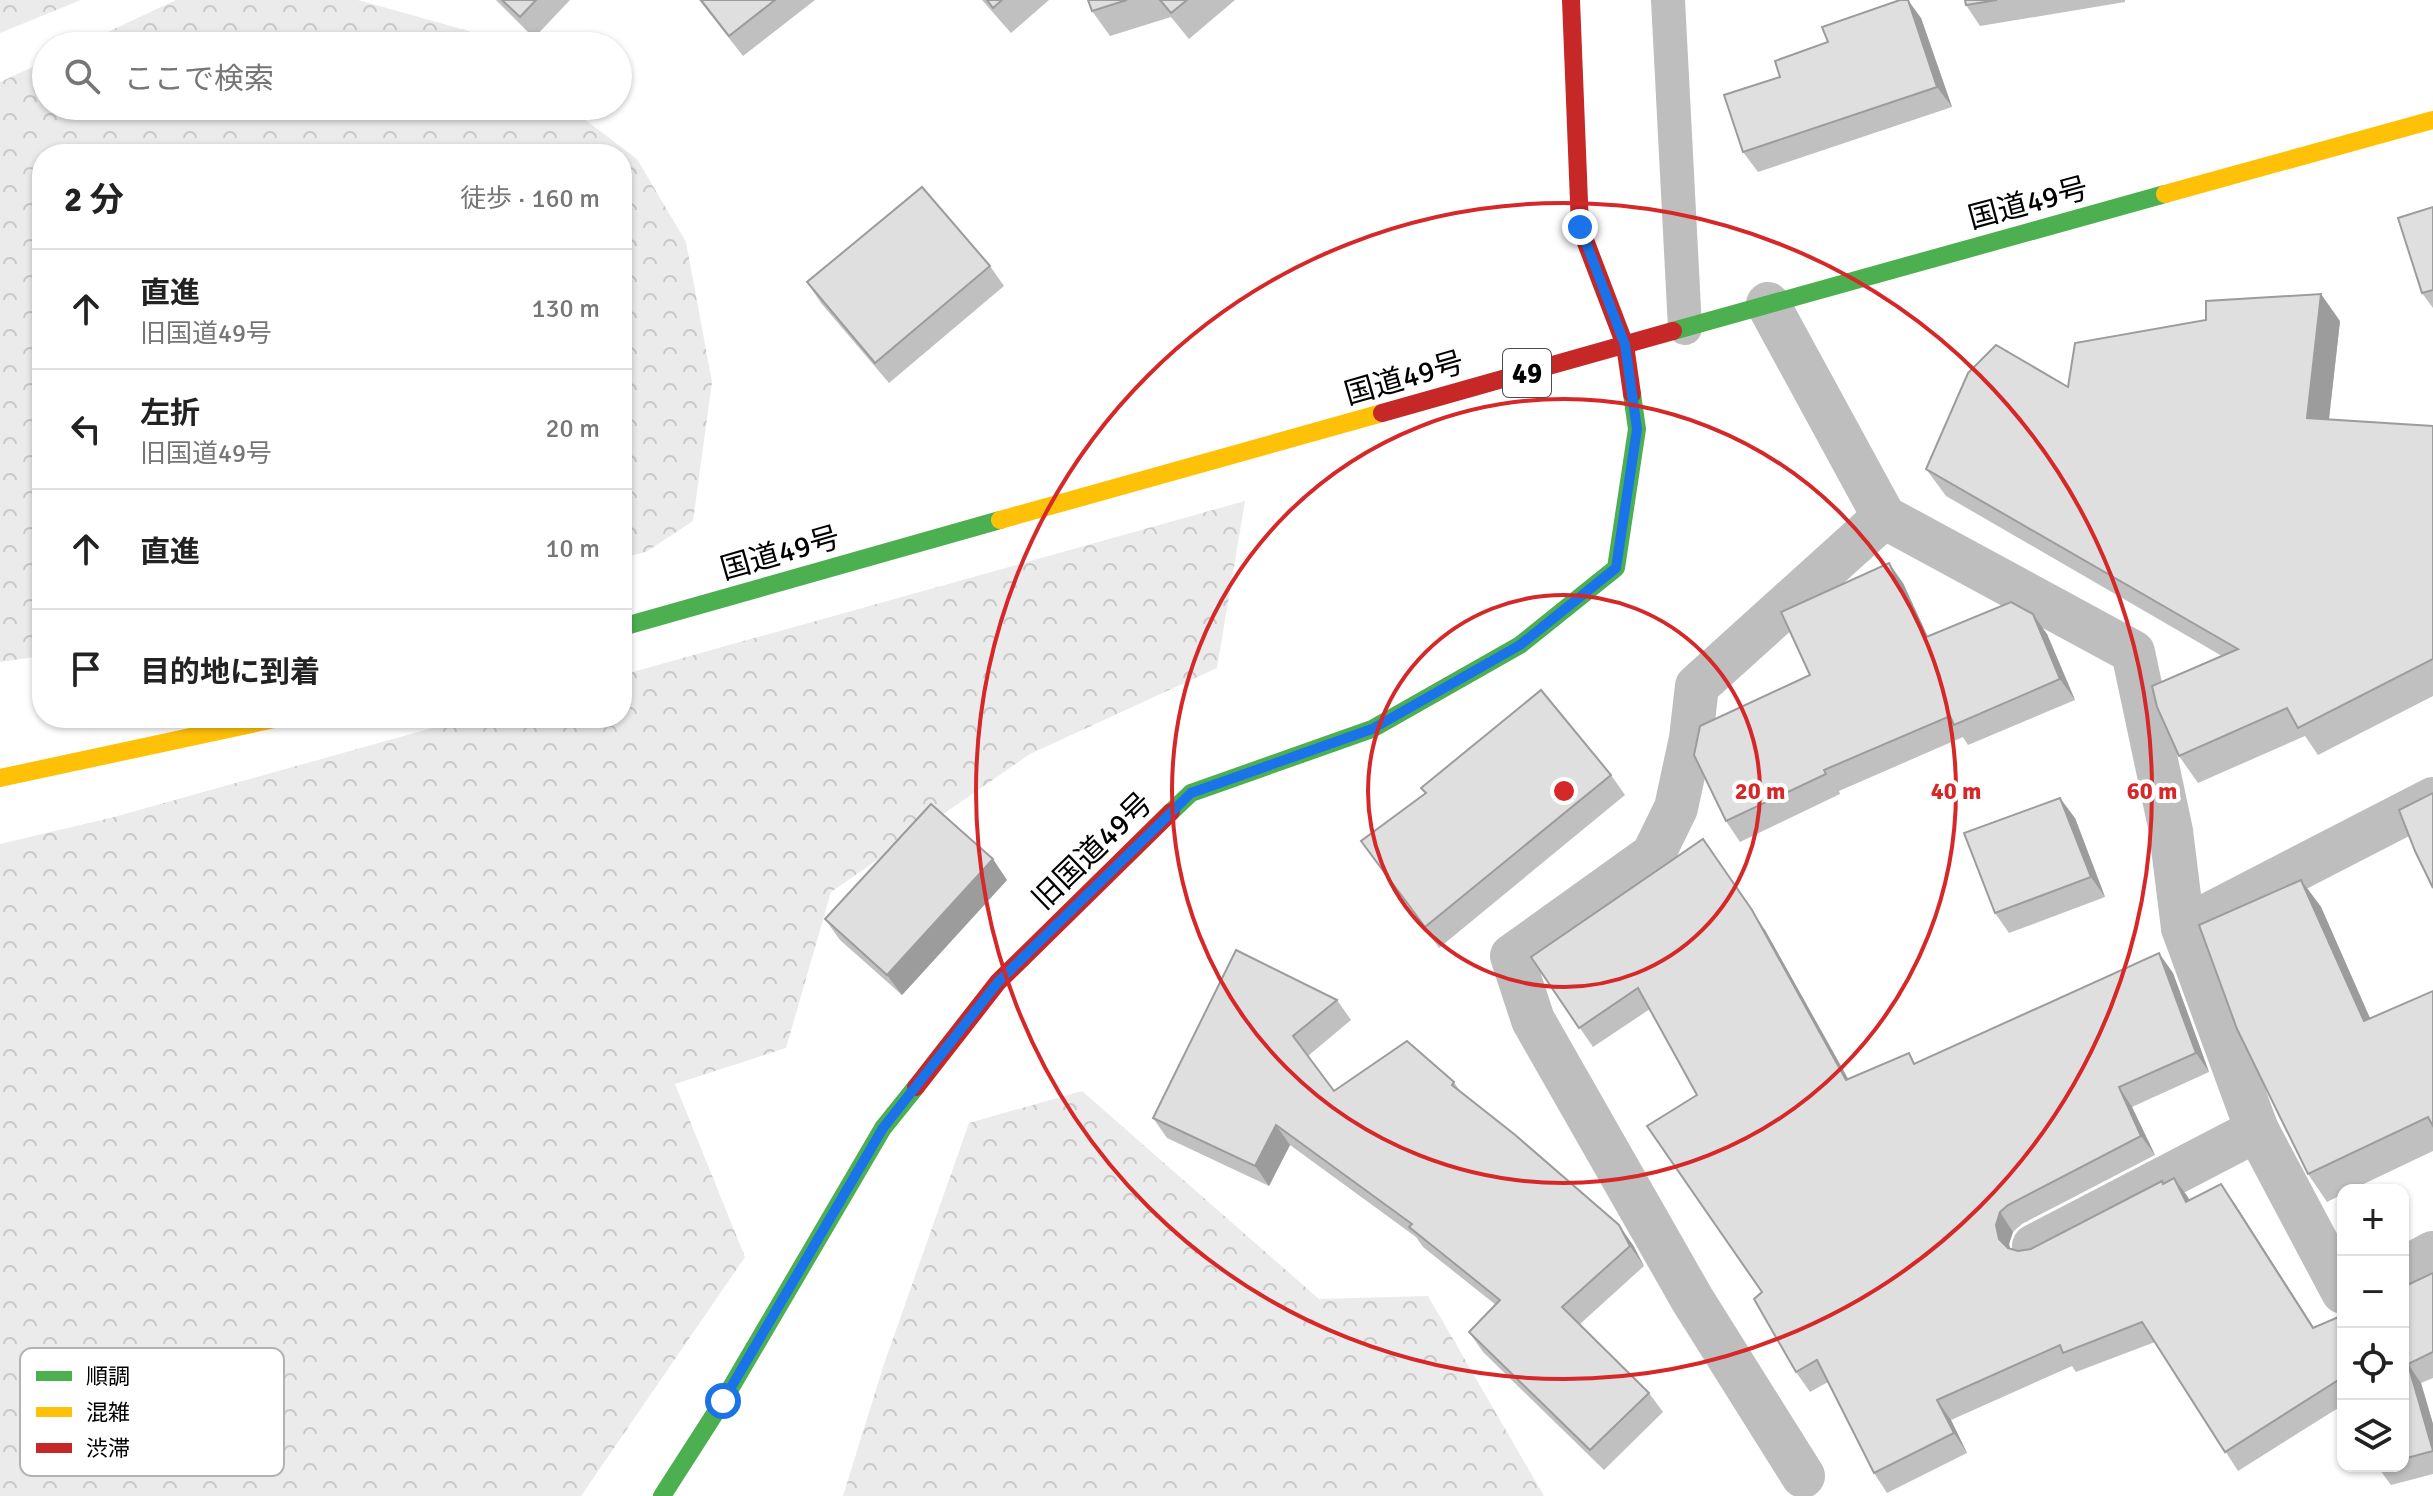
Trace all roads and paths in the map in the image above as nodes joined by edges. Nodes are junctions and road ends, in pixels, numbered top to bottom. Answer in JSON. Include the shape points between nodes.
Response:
{"nodes":[{"id":1,"x":1571,"y":0,"type":"edge"},
{"id":2,"x":1668,"y":0,"type":"edge"},
{"id":3,"x":2433,"y":120,"type":"edge"},
{"id":4,"x":1768,"y":304,"type":"junction"},
{"id":5,"x":1685,"y":328,"type":"junction"},
{"id":6,"x":1625,"y":345,"type":"junction"},
{"id":7,"x":1884,"y":517,"type":"junction"},
{"id":8,"x":632,"y":624,"type":"edge"},
{"id":9,"x":234,"y":728,"type":"edge"},
{"id":10,"x":0,"y":778,"type":"edge"},
{"id":11,"x":2433,"y":799,"type":"edge"},
{"id":12,"x":2183,"y":928,"type":"junction"},
{"id":13,"x":2257,"y":1130,"type":"junction"},
{"id":14,"x":2034,"y":1246,"type":"edge"},
{"id":15,"x":2433,"y":1253,"type":"edge"},
{"id":16,"x":2409,"y":1266,"type":"edge"},
{"id":17,"x":2337,"y":1281,"type":"edge"},
{"id":18,"x":1803,"y":1476,"type":"dead end"},
{"id":19,"x":662,"y":1496,"type":"edge"}],
"edges":[{"from":1,"to":6,"type":"main road","name":"旧国道49号","via":[[1580,227]]},
{"from":2,"to":5,"type":"lane"},
{"from":3,"to":4,"type":"main road","name":"国道49号","number":"49"},
{"from":4,"to":5,"type":"main road","name":"国道49号","number":"49"},
{"from":4,"to":7,"type":"street"},
{"from":5,"to":6,"type":"main road","name":"国道49号","number":"49"},
{"from":6,"to":8,"type":"main road","name":"国道49号","number":"49"},
{"from":6,"to":19,"type":"main road","name":"旧国道49号","via":[[1637,429],[1616,568],[1520,645],[1372,729],[1191,793],[998,982],[883,1128]]},
{"from":7,"to":12,"type":"street","via":[[2133,652],[2171,831]]},
{"from":7,"to":18,"type":"street","via":[[1697,686],[1676,808],[1653,855],[1512,956],[1533,1020],[1692,1299]]},
{"from":9,"to":10,"type":"main road"},
{"from":11,"to":12,"type":"street"},
{"from":12,"to":13,"type":"street"},
{"from":13,"to":14,"type":"street"},
{"from":13,"to":17,"type":"street"},
{"from":15,"to":16,"type":"street"}]}
